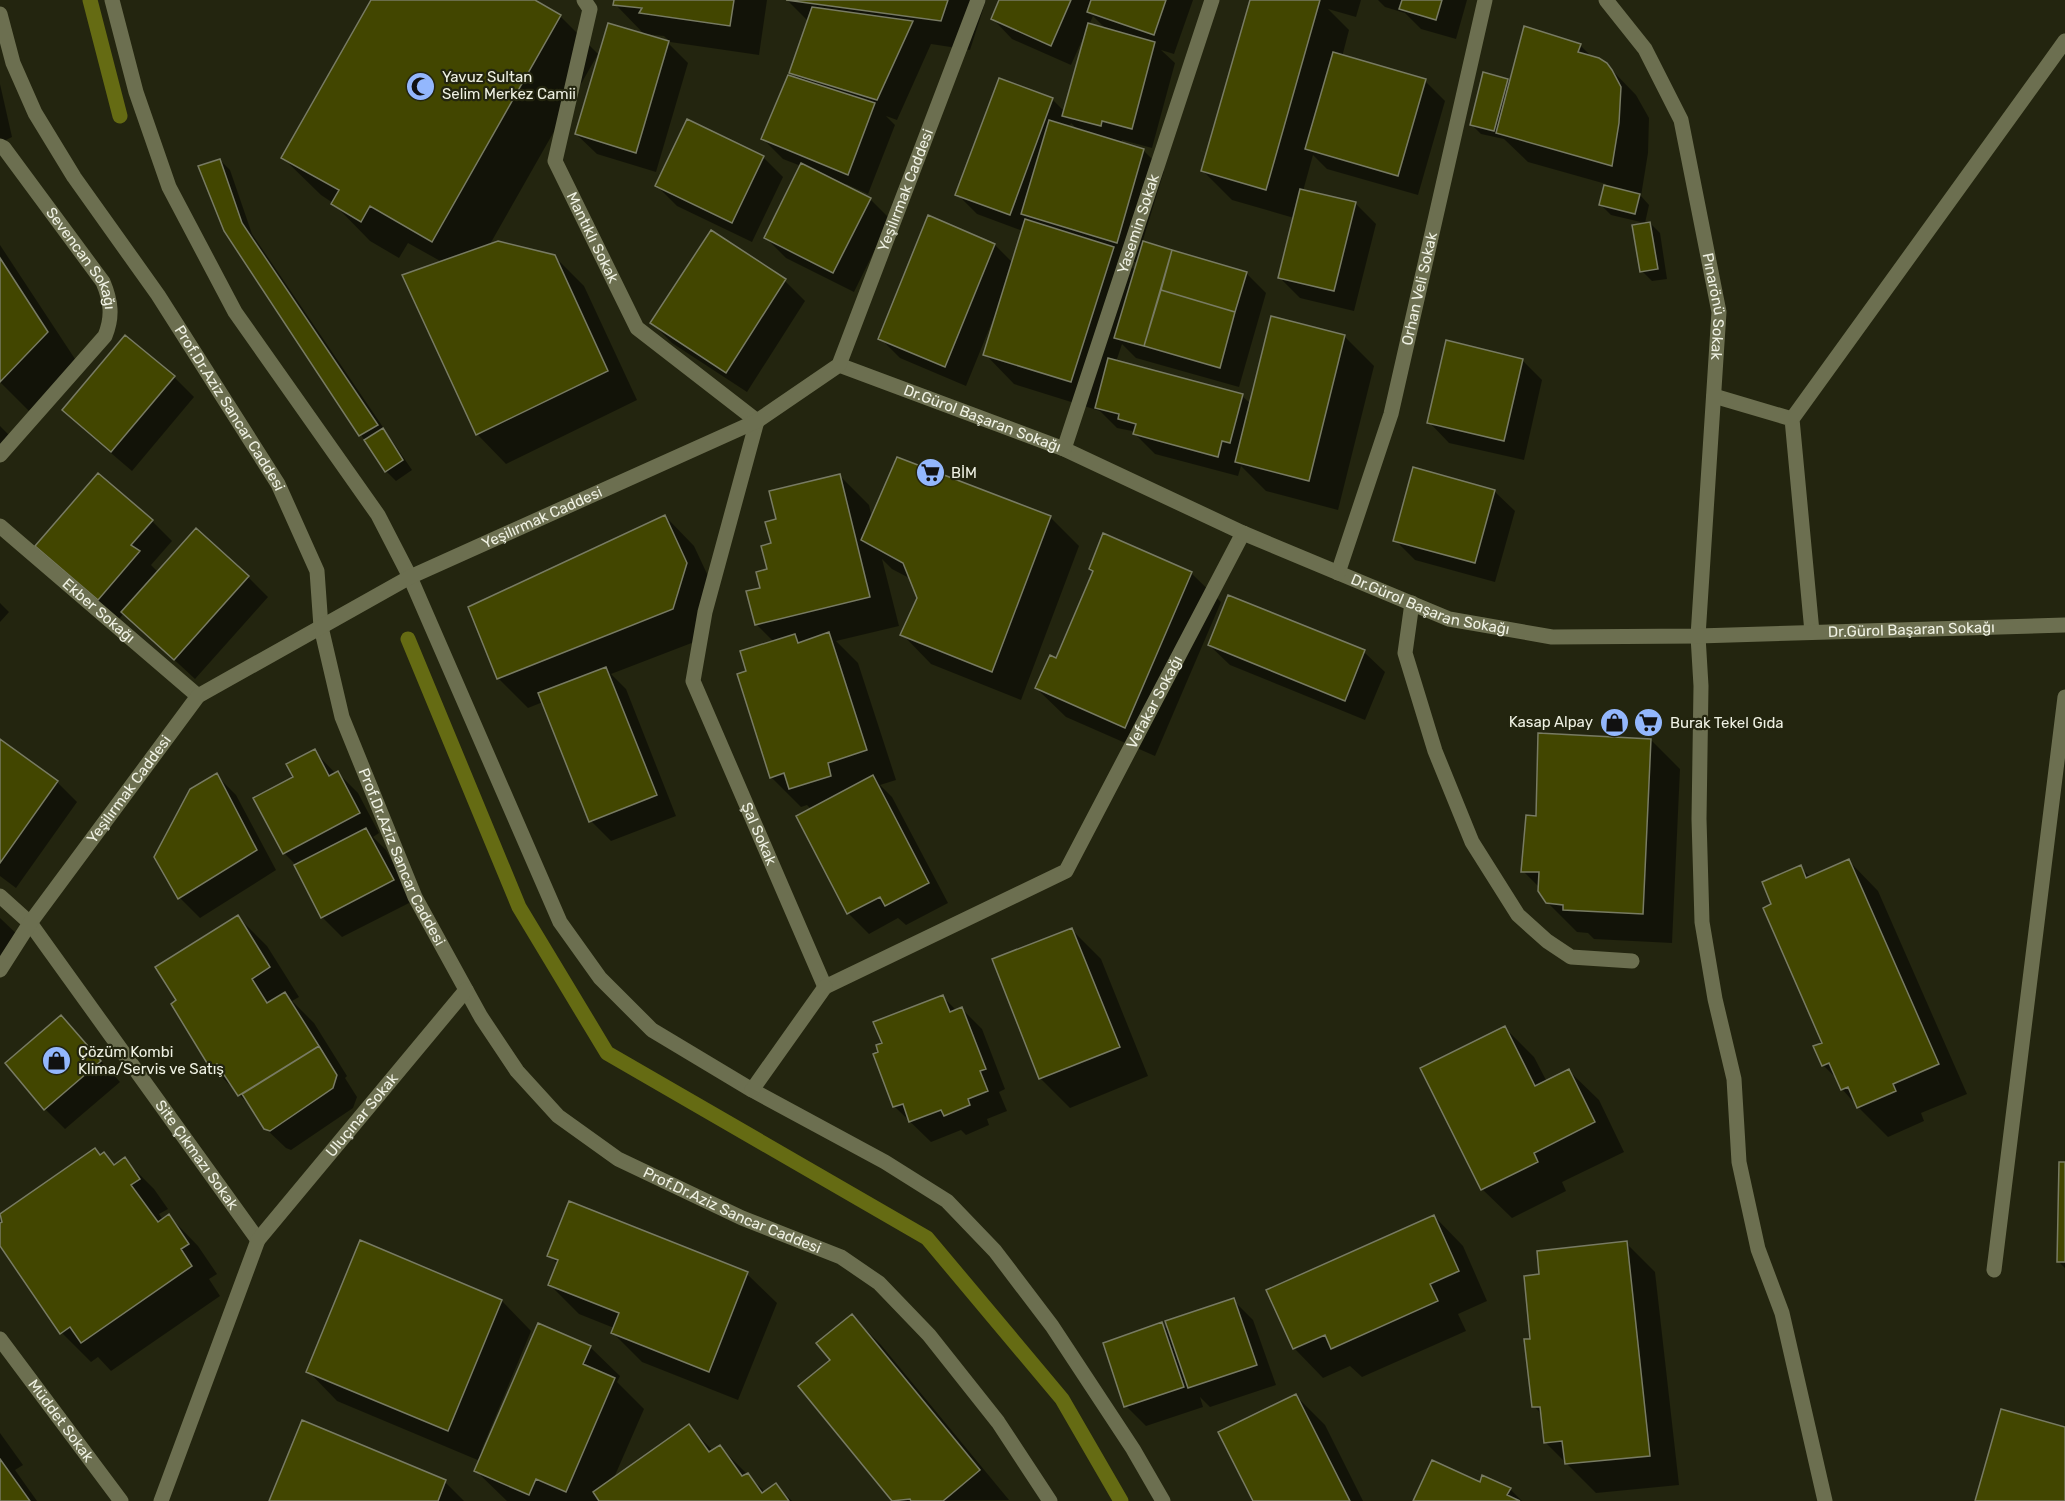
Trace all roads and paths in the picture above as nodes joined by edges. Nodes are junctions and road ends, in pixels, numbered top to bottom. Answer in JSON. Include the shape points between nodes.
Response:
{"nodes":[{"id":1,"x":112,"y":0,"type":"edge"},
{"id":2,"x":584,"y":0,"type":"edge"},
{"id":3,"x":978,"y":0,"type":"edge"},
{"id":4,"x":1212,"y":0,"type":"edge"},
{"id":5,"x":1485,"y":0,"type":"edge"},
{"id":6,"x":1606,"y":0,"type":"edge"},
{"id":7,"x":0,"y":14,"type":"edge"},
{"id":8,"x":2065,"y":41,"type":"edge"},
{"id":9,"x":0,"y":146,"type":"edge"},
{"id":10,"x":839,"y":365,"type":"junction"},
{"id":11,"x":1714,"y":396,"type":"junction"},
{"id":12,"x":1792,"y":419,"type":"junction"},
{"id":13,"x":757,"y":421,"type":"junction"},
{"id":14,"x":1064,"y":449,"type":"junction"},
{"id":15,"x":0,"y":455,"type":"edge"},
{"id":16,"x":0,"y":526,"type":"edge"},
{"id":17,"x":1243,"y":533,"type":"junction"},
{"id":18,"x":1338,"y":573,"type":"junction"},
{"id":19,"x":410,"y":577,"type":"junction"},
{"id":20,"x":1412,"y":603,"type":"junction"},
{"id":21,"x":2065,"y":625,"type":"edge"},
{"id":22,"x":321,"y":627,"type":"junction"},
{"id":23,"x":1812,"y":632,"type":"junction"},
{"id":24,"x":1698,"y":636,"type":"junction"},
{"id":25,"x":198,"y":696,"type":"junction"},
{"id":26,"x":2065,"y":697,"type":"edge"},
{"id":27,"x":0,"y":896,"type":"edge"},
{"id":28,"x":30,"y":923,"type":"junction"},
{"id":29,"x":1632,"y":962,"type":"dead end"},
{"id":30,"x":0,"y":970,"type":"edge"},
{"id":31,"x":825,"y":987,"type":"junction"},
{"id":32,"x":466,"y":990,"type":"junction"},
{"id":33,"x":752,"y":1090,"type":"junction"},
{"id":34,"x":258,"y":1240,"type":"junction"},
{"id":35,"x":1994,"y":1270,"type":"dead end"},
{"id":36,"x":0,"y":1339,"type":"edge"},
{"id":37,"x":121,"y":1501,"type":"edge"},
{"id":38,"x":161,"y":1501,"type":"edge"},
{"id":39,"x":1050,"y":1501,"type":"edge"},
{"id":40,"x":1163,"y":1501,"type":"edge"},
{"id":41,"x":1825,"y":1501,"type":"edge"}],
"edges":[{"from":1,"to":19,"type":"street","via":[[136,92],[169,187],[235,312],[378,515]]},
{"from":2,"to":13,"type":"street","name":"Mantıklı Sokak","via":[[590,9],[555,161],[638,328]]},
{"from":3,"to":10,"type":"street","name":"Yeşilırmak Caddesi"},
{"from":4,"to":14,"type":"street","name":"Yasemin Sokak"},
{"from":5,"to":18,"type":"street","name":"Orhan Veli Sokak","via":[[1391,414]]},
{"from":6,"to":11,"type":"street","name":"Pınarönü Sokak","via":[[1645,49],[1681,120],[1719,312]]},
{"from":7,"to":22,"type":"street","name":"Prof.Dr.Aziz Sancar Caddesi","via":[[13,63],[35,113],[74,177],[158,295],[278,484],[317,571]]},
{"from":8,"to":12,"type":"street"},
{"from":9,"to":15,"type":"street","name":"Sevencan Sokağı","via":[[102,282],[111,313],[105,336]]},
{"from":10,"to":13,"type":"street","name":"Yeşilırmak Caddesi"},
{"from":10,"to":14,"type":"street","name":"Dr.Gürol Başaran Sokağı"},
{"from":11,"to":12,"type":"street"},
{"from":11,"to":24,"type":"street","name":"Pınarönü Sokak"},
{"from":12,"to":23,"type":"street"},
{"from":13,"to":19,"type":"street","name":"Yeşilırmak Caddesi"},
{"from":13,"to":31,"type":"street","name":"Şal Sokak","via":[[705,612],[693,681]]},
{"from":14,"to":17,"type":"street","name":"Dr.Gürol Başaran Sokağı"},
{"from":16,"to":25,"type":"street","name":"Ekber Sokağı"},
{"from":17,"to":18,"type":"street","name":"Dr.Gürol Başaran Sokağı"},
{"from":17,"to":31,"type":"street","name":"Vefakar Sokağı","via":[[1066,871]]},
{"from":18,"to":20,"type":"street","name":"Dr.Gürol Başaran Sokağı"},
{"from":19,"to":22,"type":"street","name":"Yeşilırmak Caddesi"},
{"from":19,"to":33,"type":"street","via":[[560,922],[600,978],[652,1030]]},
{"from":20,"to":24,"type":"street","name":"Dr.Gürol Başaran Sokağı","via":[[1449,618],[1552,637]]},
{"from":20,"to":29,"type":"street","via":[[1405,653],[1435,751],[1472,842],[1518,915],[1547,941],[1571,957]]},
{"from":21,"to":23,"type":"street","name":"Dr.Gürol Başaran Sokağı"},
{"from":22,"to":25,"type":"street","name":"Yeşilırmak Caddesi"},
{"from":22,"to":32,"type":"street","name":"Prof.Dr.Aziz Sancar Caddesi","via":[[342,717],[415,897]]},
{"from":23,"to":24,"type":"street","name":"Dr.Gürol Başaran Sokağı"},
{"from":24,"to":41,"type":"street","name":"Pınarönü Sokak","via":[[1702,922],[1734,1079],[1739,1162],[1758,1249],[1782,1313]]},
{"from":25,"to":28,"type":"street","name":"Yeşilırmak Caddesi"},
{"from":26,"to":35,"type":"street"},
{"from":27,"to":28,"type":"street","name":"Site Çıkmazı Sokak"},
{"from":28,"to":30,"type":"street","name":"Yeşilırmak Caddesi"},
{"from":28,"to":34,"type":"street","name":"Site Çıkmazı Sokak"},
{"from":31,"to":33,"type":"street"},
{"from":32,"to":34,"type":"street","name":"Uluçınar Sokak"},
{"from":32,"to":39,"type":"street","name":"Prof.Dr.Aziz Sancar Caddesi","via":[[517,1071],[558,1116],[618,1159],[742,1218],[841,1257],[879,1283],[929,1335],[998,1422]]},
{"from":33,"to":40,"type":"street","via":[[885,1162],[947,1201],[995,1251],[1053,1326]]},
{"from":34,"to":38,"type":"street","name":"Uluçınar Sokak"},
{"from":36,"to":37,"type":"street","name":"Müddet Sokak"}]}
